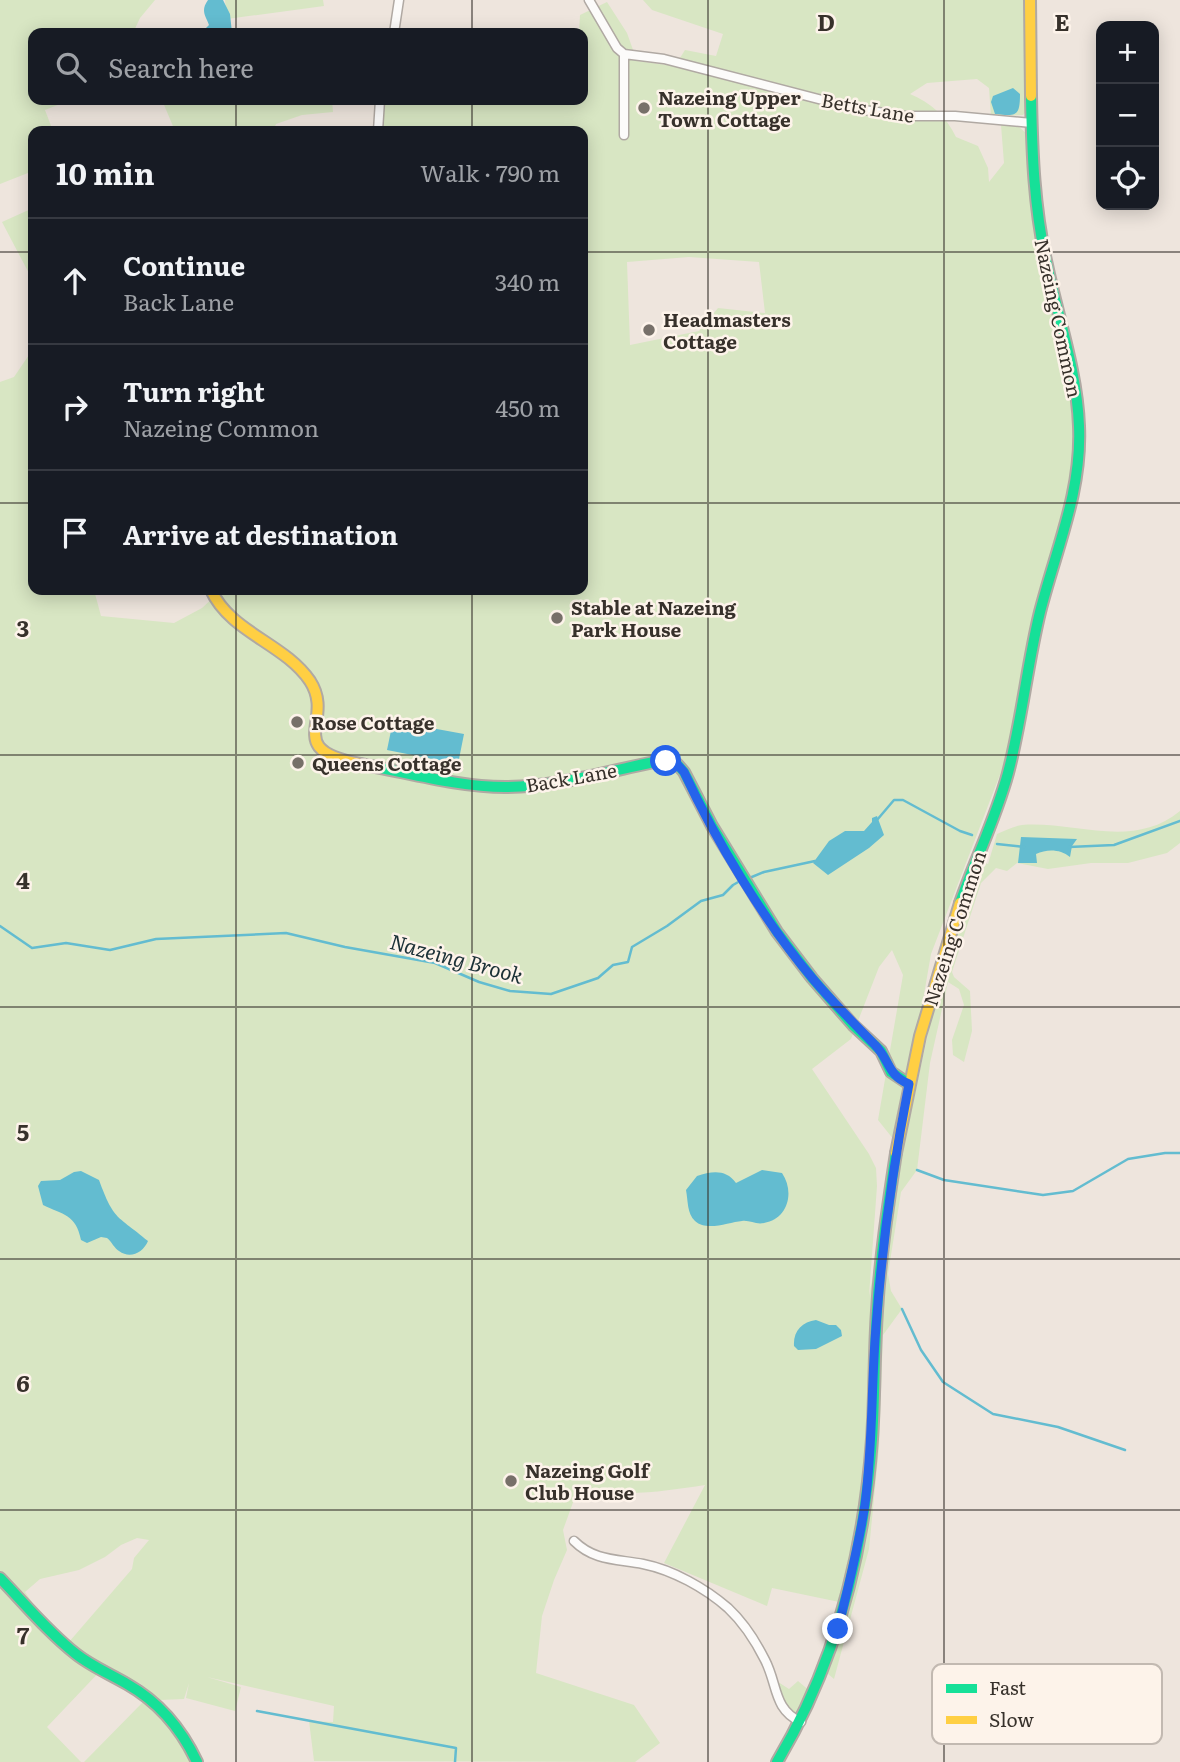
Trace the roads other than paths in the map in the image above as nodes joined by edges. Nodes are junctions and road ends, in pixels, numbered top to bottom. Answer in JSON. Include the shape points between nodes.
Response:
{"nodes":[{"id":1,"x":399,"y":0,"type":"edge"},
{"id":2,"x":590,"y":0,"type":"edge"},
{"id":3,"x":1030,"y":0,"type":"edge"},
{"id":4,"x":395,"y":28,"type":"edge"},
{"id":5,"x":624,"y":54,"type":"junction"},
{"id":6,"x":380,"y":105,"type":"edge"},
{"id":7,"x":1032,"y":123,"type":"junction"},
{"id":8,"x":378,"y":126,"type":"edge"},
{"id":9,"x":624,"y":135,"type":"dead end"},
{"id":10,"x":214,"y":595,"type":"edge"},
{"id":11,"x":909,"y":1084,"type":"junction"},
{"id":12,"x":574,"y":1542,"type":"dead end"},
{"id":13,"x":0,"y":1578,"type":"edge"},
{"id":14,"x":801,"y":1722,"type":"junction"},
{"id":15,"x":197,"y":1762,"type":"edge"},
{"id":16,"x":777,"y":1762,"type":"edge"}],
"edges":[{"from":1,"to":4,"type":"street"},
{"from":2,"to":5,"type":"street"},
{"from":3,"to":7,"type":"street","name":"Nazeing Common"},
{"from":5,"to":7,"type":"street","name":"Betts Lane","via":[[664,59],[857,109]]},
{"from":5,"to":9,"type":"street"},
{"from":6,"to":8,"type":"street"},
{"from":7,"to":11,"type":"street","name":"Nazeing Common","via":[[1036,200],[1074,383],[1080,454],[1071,505],[1033,643],[1008,775],[949,936]]},
{"from":10,"to":11,"type":"street","name":"Back Lane","via":[[233,618],[304,674],[316,697],[318,746],[335,759],[507,788],[654,762],[677,764],[778,932],[812,978],[881,1051],[891,1072]]},
{"from":11,"to":14,"type":"street","name":"Nazeing Common","via":[[883,1245],[865,1507],[832,1648]]},
{"from":12,"to":14,"type":"street","via":[[593,1555],[661,1569],[727,1608],[765,1660],[782,1709]]},
{"from":13,"to":15,"type":"street","via":[[76,1655],[162,1709]]},
{"from":14,"to":16,"type":"street","name":"Nazeing Common"}]}
